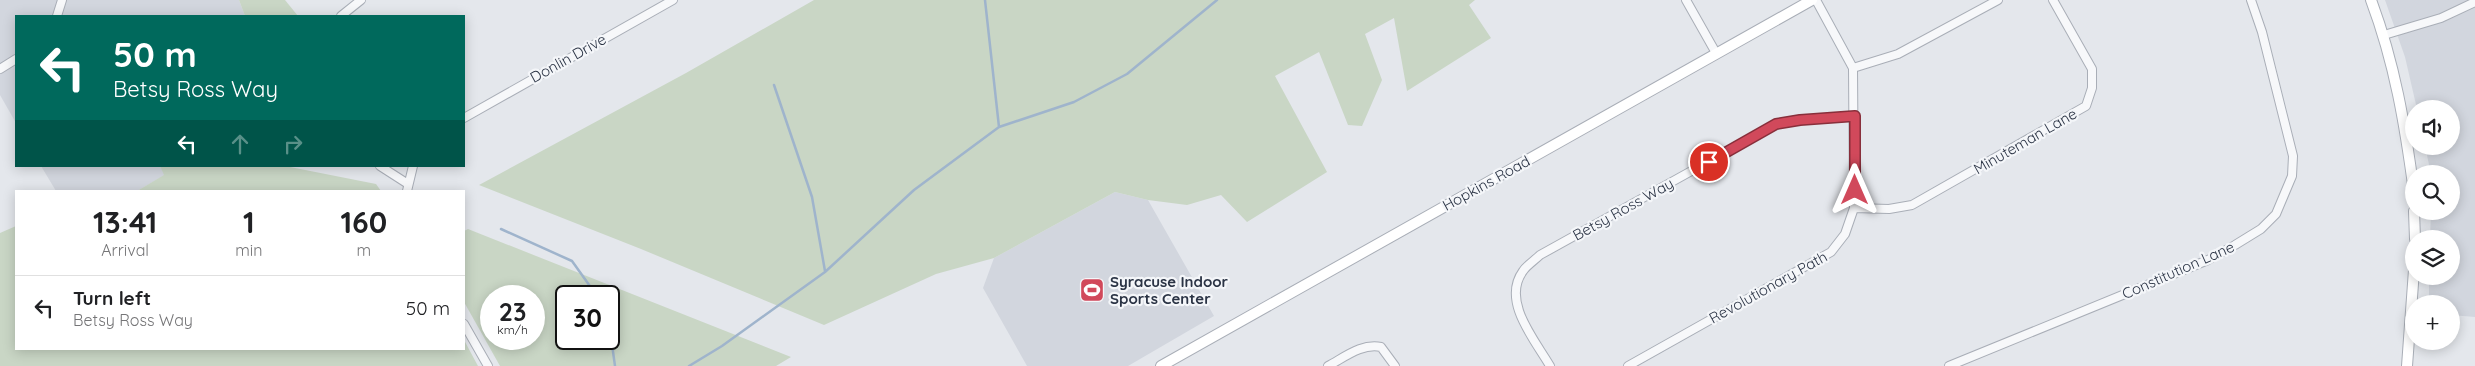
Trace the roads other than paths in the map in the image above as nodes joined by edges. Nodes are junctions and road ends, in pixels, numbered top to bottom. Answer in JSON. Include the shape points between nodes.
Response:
{"nodes":[{"id":1,"x":62,"y":0,"type":"edge"},
{"id":2,"x":361,"y":0,"type":"edge"},
{"id":3,"x":673,"y":0,"type":"edge"},
{"id":4,"x":1686,"y":0,"type":"edge"},
{"id":5,"x":1814,"y":0,"type":"edge"},
{"id":6,"x":1998,"y":0,"type":"edge"},
{"id":7,"x":2053,"y":0,"type":"edge"},
{"id":8,"x":2251,"y":0,"type":"edge"},
{"id":9,"x":2372,"y":0,"type":"edge"},
{"id":10,"x":2475,"y":2,"type":"edge"},
{"id":11,"x":57,"y":15,"type":"edge"},
{"id":12,"x":342,"y":15,"type":"edge"},
{"id":13,"x":2384,"y":35,"type":"junction"},
{"id":14,"x":1716,"y":54,"type":"junction"},
{"id":15,"x":15,"y":60,"type":"edge"},
{"id":16,"x":1853,"y":68,"type":"junction"},
{"id":17,"x":0,"y":69,"type":"edge"},
{"id":18,"x":1855,"y":116,"type":"junction"},
{"id":19,"x":465,"y":117,"type":"edge"},
{"id":20,"x":2410,"y":165,"type":"edge"},
{"id":21,"x":381,"y":167,"type":"edge"},
{"id":22,"x":413,"y":167,"type":"edge"},
{"id":23,"x":408,"y":188,"type":"edge"},
{"id":24,"x":1854,"y":208,"type":"junction"},
{"id":25,"x":2413,"y":285,"type":"edge"},
{"id":26,"x":465,"y":326,"type":"edge"},
{"id":27,"x":488,"y":366,"type":"edge"},
{"id":28,"x":1161,"y":366,"type":"edge"},
{"id":29,"x":1328,"y":366,"type":"edge"},
{"id":30,"x":1396,"y":366,"type":"edge"},
{"id":31,"x":1550,"y":366,"type":"edge"},
{"id":32,"x":1628,"y":366,"type":"edge"},
{"id":33,"x":1949,"y":366,"type":"edge"},
{"id":34,"x":2407,"y":366,"type":"edge"}],
"edges":[{"from":1,"to":11,"type":"street"},
{"from":2,"to":12,"type":"street"},
{"from":3,"to":19,"type":"street","name":"Donlin Drive"},
{"from":4,"to":14,"type":"street"},
{"from":5,"to":14,"type":"street","name":"Hopkins Road"},
{"from":5,"to":16,"type":"street","name":"Revolutionary Path"},
{"from":6,"to":16,"type":"street","via":[[1898,54]]},
{"from":7,"to":24,"type":"street","name":"Minuteman Lane","via":[[2092,69],[2092,88],[2086,106],[1912,205],[1889,209]]},
{"from":8,"to":33,"type":"street","name":"Constitution Lane","via":[[2293,156],[2292,176],[2276,214],[2261,229],[2208,260]]},
{"from":9,"to":13,"type":"street"},
{"from":10,"to":13,"type":"street","via":[[2441,18]]},
{"from":13,"to":20,"type":"street","via":[[2396,76]]},
{"from":14,"to":28,"type":"street","name":"Hopkins Road"},
{"from":15,"to":17,"type":"street"},
{"from":16,"to":18,"type":"street","name":"Revolutionary Path"},
{"from":18,"to":24,"type":"street","name":"Revolutionary Path"},
{"from":18,"to":31,"type":"street","name":"Betsy Ross Way","via":[[1776,124],[1540,255],[1523,271],[1516,286],[1516,306]]},
{"from":21,"to":23,"type":"street"},
{"from":22,"to":23,"type":"street"},
{"from":24,"to":32,"type":"street","name":"Revolutionary Path","via":[[1845,234],[1831,252]]},
{"from":25,"to":34,"type":"street"},
{"from":26,"to":27,"type":"street"},
{"from":29,"to":30,"type":"street","via":[[1360,348],[1373,345],[1381,347]]}]}
